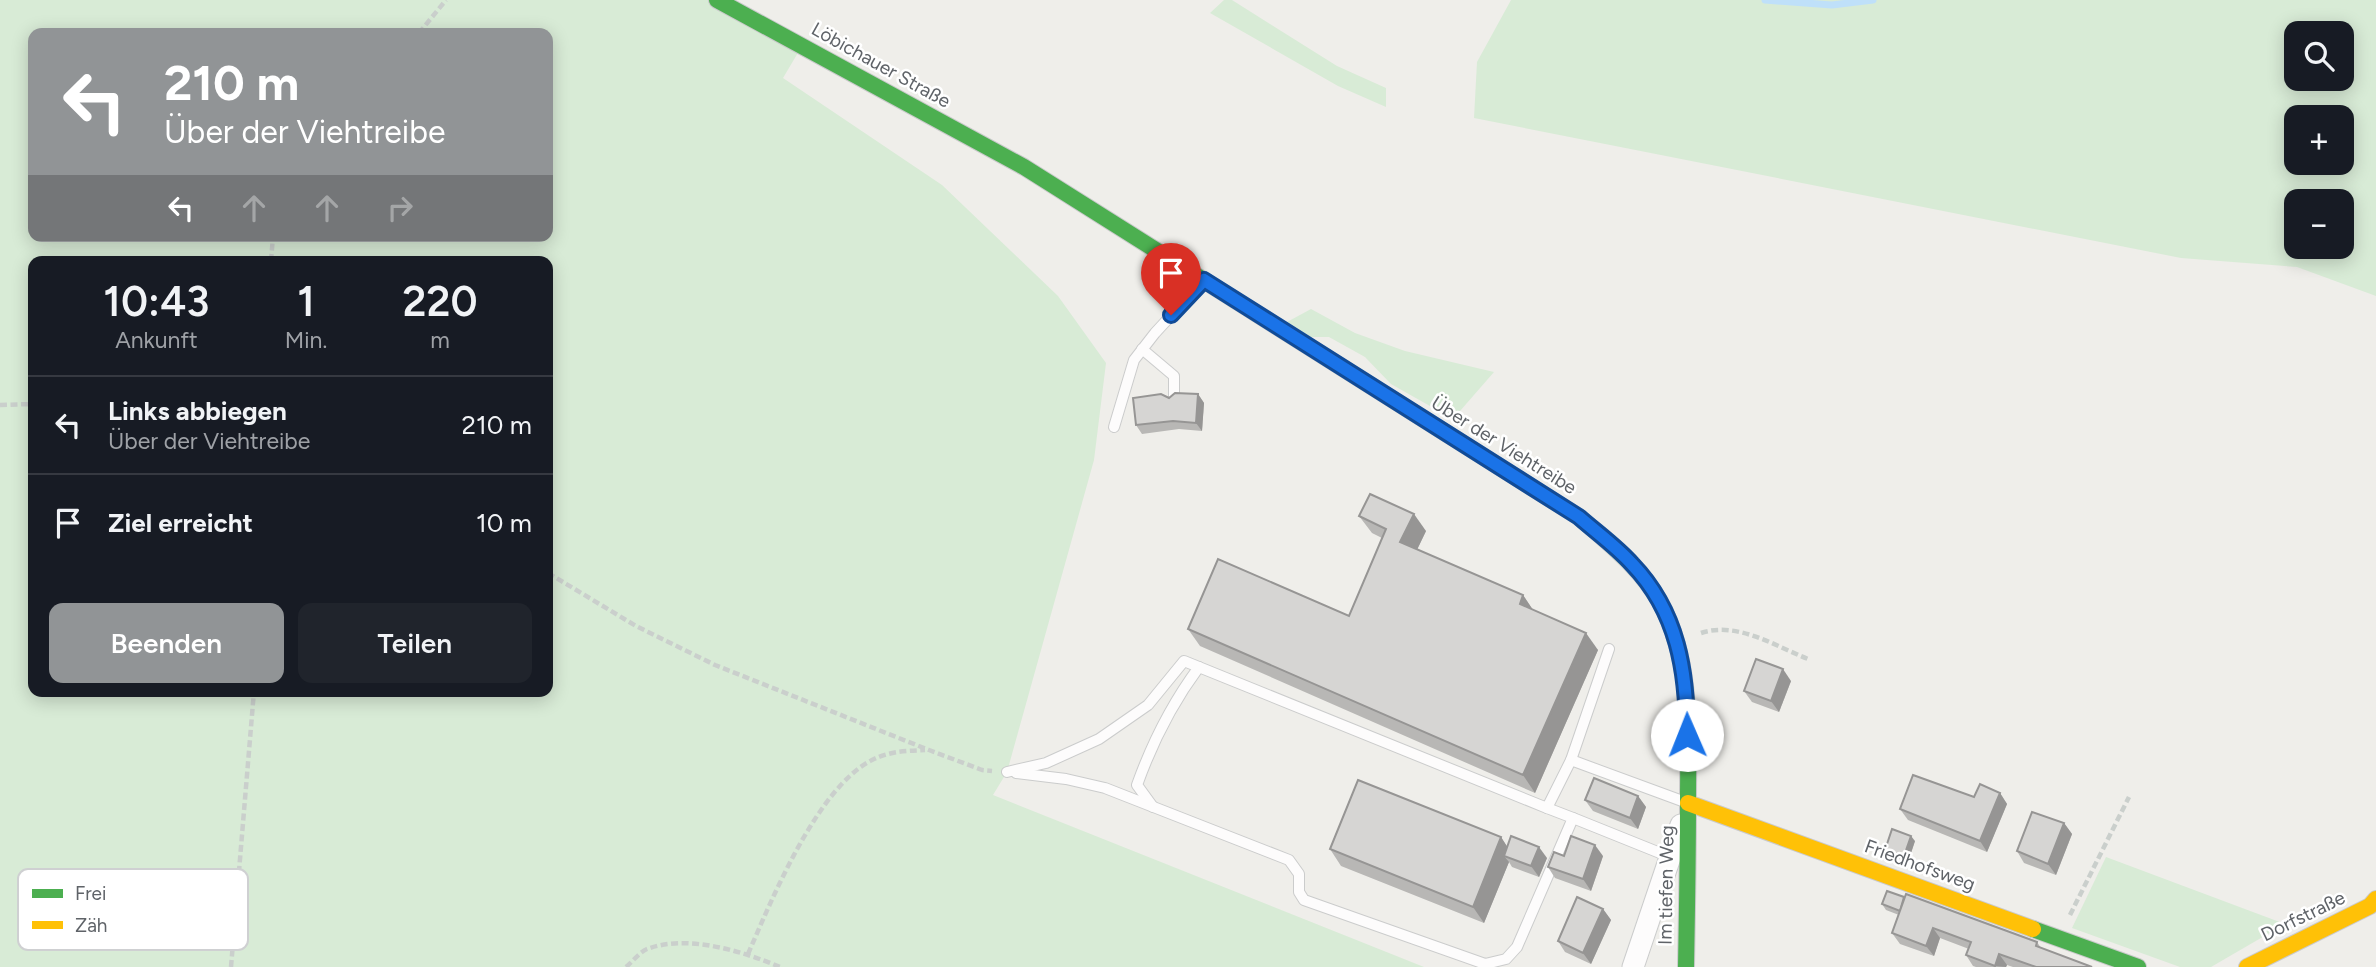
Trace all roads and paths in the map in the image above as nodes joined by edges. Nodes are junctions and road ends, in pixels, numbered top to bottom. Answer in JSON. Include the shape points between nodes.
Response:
{"nodes":[{"id":1,"x":446,"y":0,"type":"edge"},
{"id":2,"x":717,"y":0,"type":"edge"},
{"id":3,"x":423,"y":28,"type":"edge"},
{"id":4,"x":1024,"y":167,"type":"joint"},
{"id":5,"x":1204,"y":280,"type":"junction"},
{"id":6,"x":1142,"y":349,"type":"junction"},
{"id":7,"x":1174,"y":399,"type":"edge"},
{"id":8,"x":28,"y":404,"type":"edge"},
{"id":9,"x":0,"y":405,"type":"edge"},
{"id":10,"x":1114,"y":427,"type":"dead end"},
{"id":11,"x":553,"y":576,"type":"edge"},
{"id":12,"x":1678,"y":643,"type":"junction"},
{"id":13,"x":1609,"y":649,"type":"dead end"},
{"id":14,"x":1808,"y":659,"type":"dead end"},
{"id":15,"x":1199,"y":667,"type":"junction"},
{"id":16,"x":254,"y":697,"type":"edge"},
{"id":17,"x":929,"y":750,"type":"junction"},
{"id":18,"x":1571,"y":760,"type":"junction"},
{"id":19,"x":1007,"y":772,"type":"junction"},
{"id":20,"x":2130,"y":797,"type":"dead end"},
{"id":21,"x":1688,"y":803,"type":"junction"},
{"id":22,"x":1153,"y":807,"type":"junction"},
{"id":23,"x":1546,"y":808,"type":"junction"},
{"id":24,"x":1573,"y":818,"type":"junction"},
{"id":25,"x":1670,"y":857,"type":"junction"},
{"id":26,"x":239,"y":869,"type":"edge"},
{"id":27,"x":2376,"y":899,"type":"edge"},
{"id":28,"x":2058,"y":938,"type":"junction"},
{"id":29,"x":748,"y":954,"type":"junction"},
{"id":30,"x":626,"y":967,"type":"edge"},
{"id":31,"x":780,"y":967,"type":"edge"},
{"id":32,"x":1633,"y":967,"type":"edge"},
{"id":33,"x":1686,"y":967,"type":"edge"},
{"id":34,"x":2138,"y":967,"type":"edge"},
{"id":35,"x":2247,"y":967,"type":"edge"}],
"edges":[{"from":1,"to":3,"type":"path"},
{"from":2,"to":4,"type":"street","name":"Löbichauer Straße"},
{"from":4,"to":5,"type":"street","name":"Über der Viehtreibe"},
{"from":5,"to":6,"type":"lane"},
{"from":5,"to":12,"type":"street","name":"Über der Viehtreibe","via":[[1579,517],[1633,564],[1660,601]]},
{"from":6,"to":7,"type":"lane","via":[[1174,376]]},
{"from":6,"to":10,"type":"lane","via":[[1134,360]]},
{"from":8,"to":9,"type":"path"},
{"from":11,"to":17,"type":"path","via":[[636,626],[715,665]]},
{"from":12,"to":14,"type":"path","via":[[1722,628]]},
{"from":12,"to":21,"type":"street","name":"Über der Viehtreibe","via":[[1687,690]]},
{"from":13,"to":18,"type":"lane"},
{"from":15,"to":19,"type":"lane","via":[[1184,661],[1148,705],[1099,739],[1046,763]]},
{"from":15,"to":22,"type":"lane","via":[[1147,755],[1138,785]]},
{"from":15,"to":23,"type":"lane"},
{"from":16,"to":26,"type":"path"},
{"from":17,"to":19,"type":"path","via":[[982,770]]},
{"from":17,"to":29,"type":"path","via":[[896,751],[871,761],[843,782],[785,870]]},
{"from":18,"to":21,"type":"lane"},
{"from":18,"to":23,"type":"lane"},
{"from":19,"to":22,"type":"lane","via":[[1105,788]]},
{"from":20,"to":28,"type":"path"},
{"from":21,"to":25,"type":"street"},
{"from":21,"to":28,"type":"street","name":"Friedhofsweg"},
{"from":21,"to":33,"type":"street","name":"Im tiefen Weg"},
{"from":22,"to":24,"type":"lane","via":[[1289,860],[1299,874],[1304,900],[1485,964],[1506,959],[1517,947]]},
{"from":23,"to":24,"type":"lane"},
{"from":24,"to":25,"type":"lane"},
{"from":25,"to":32,"type":"street"},
{"from":27,"to":35,"type":"street","name":"Dorfstraße"},
{"from":28,"to":34,"type":"street","name":"Friedhofsweg"},
{"from":29,"to":30,"type":"path","via":[[685,942],[646,950]]},
{"from":29,"to":31,"type":"path"}]}
